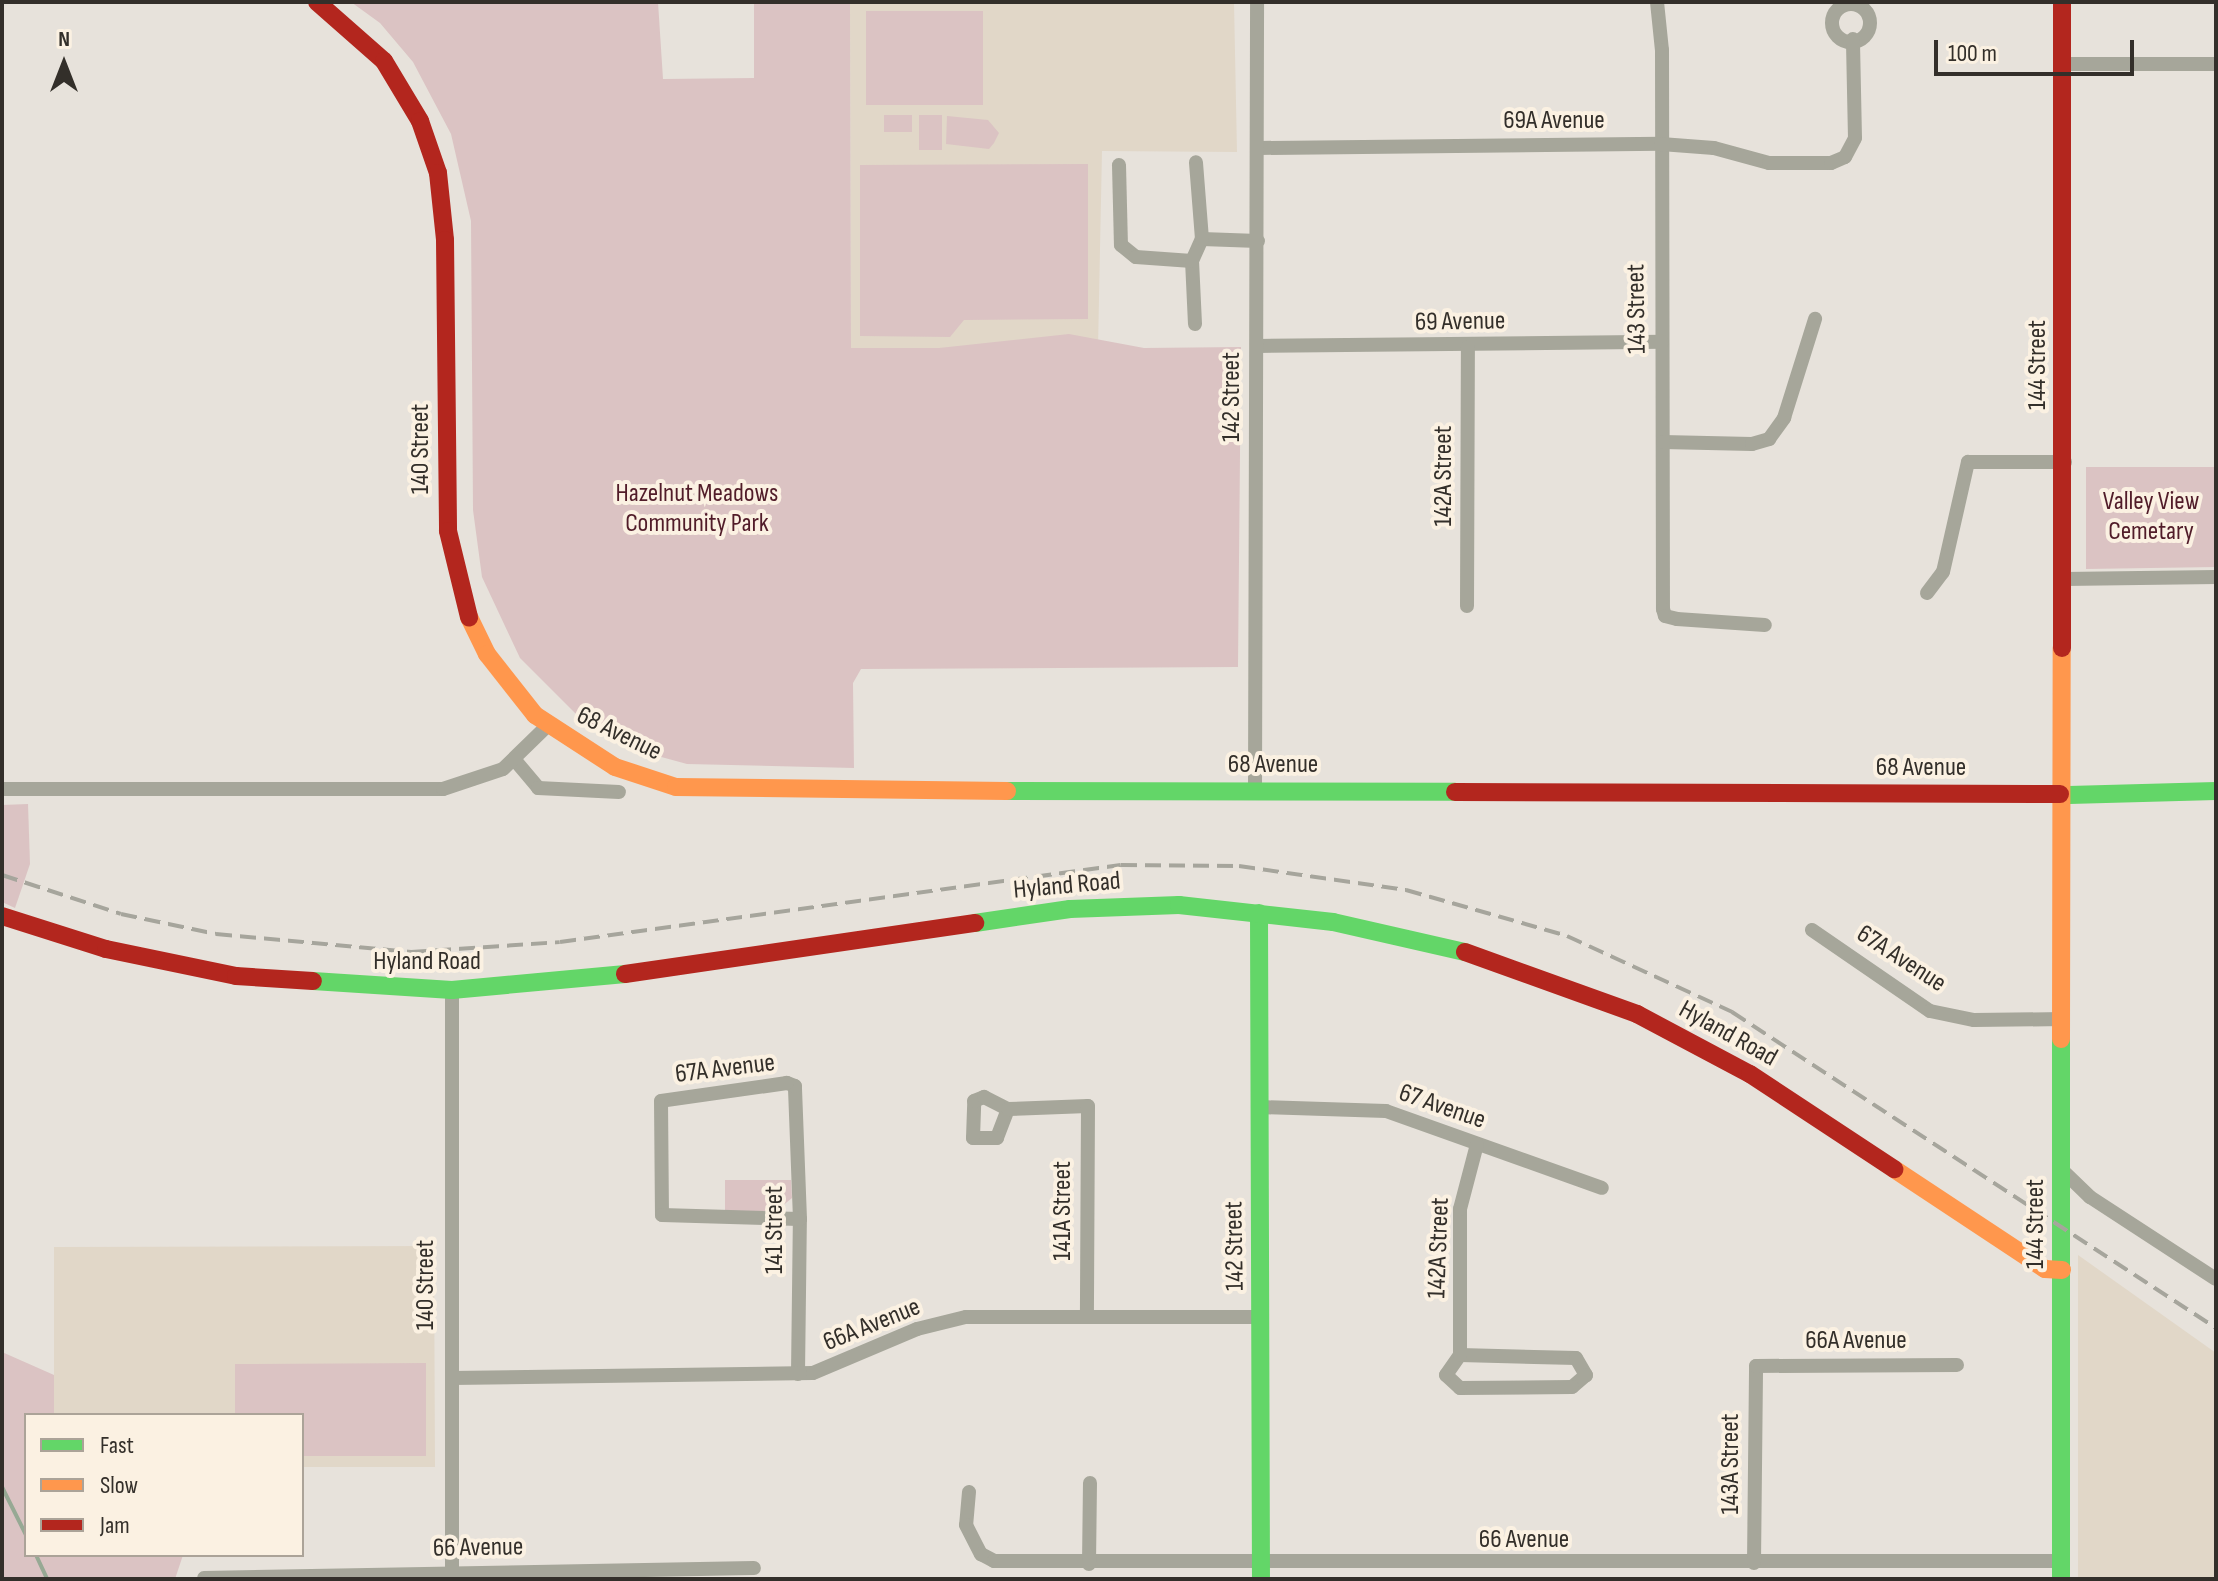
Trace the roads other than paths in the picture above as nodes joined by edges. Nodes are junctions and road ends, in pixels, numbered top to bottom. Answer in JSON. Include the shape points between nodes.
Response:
{"nodes":[{"id":1,"x":317,"y":2,"type":"edge"},
{"id":2,"x":1257,"y":2,"type":"edge"},
{"id":3,"x":1657,"y":2,"type":"edge"},
{"id":4,"x":2062,"y":2,"type":"edge"},
{"id":5,"x":1853,"y":39,"type":"dead end"},
{"id":6,"x":2062,"y":64,"type":"junction"},
{"id":7,"x":2216,"y":64,"type":"edge"},
{"id":8,"x":1661,"y":144,"type":"junction"},
{"id":9,"x":1259,"y":148,"type":"junction"},
{"id":10,"x":1196,"y":162,"type":"dead end"},
{"id":11,"x":1119,"y":165,"type":"dead end"},
{"id":12,"x":1202,"y":239,"type":"junction"},
{"id":13,"x":1258,"y":241,"type":"junction"},
{"id":14,"x":1192,"y":261,"type":"junction"},
{"id":15,"x":1815,"y":319,"type":"dead end"},
{"id":16,"x":1195,"y":324,"type":"dead end"},
{"id":17,"x":1662,"y":342,"type":"junction"},
{"id":18,"x":1258,"y":346,"type":"junction"},
{"id":19,"x":1468,"y":347,"type":"junction"},
{"id":20,"x":1663,"y":442,"type":"junction"},
{"id":21,"x":2065,"y":462,"type":"junction"},
{"id":22,"x":2216,"y":577,"type":"edge"},
{"id":23,"x":2064,"y":579,"type":"junction"},
{"id":24,"x":1927,"y":593,"type":"dead end"},
{"id":25,"x":1467,"y":606,"type":"dead end"},
{"id":26,"x":1765,"y":625,"type":"dead end"},
{"id":27,"x":547,"y":726,"type":"junction"},
{"id":28,"x":514,"y":759,"type":"junction"},
{"id":29,"x":2,"y":789,"type":"edge"},
{"id":30,"x":1255,"y":791,"type":"junction"},
{"id":31,"x":2216,"y":791,"type":"edge"},
{"id":32,"x":619,"y":792,"type":"dead end"},
{"id":33,"x":2065,"y":794,"type":"junction"},
{"id":34,"x":1259,"y":913,"type":"junction"},
{"id":35,"x":2,"y":916,"type":"edge"},
{"id":36,"x":1812,"y":930,"type":"dead end"},
{"id":37,"x":452,"y":990,"type":"junction"},
{"id":38,"x":2063,"y":1019,"type":"junction"},
{"id":39,"x":795,"y":1086,"type":"joint"},
{"id":40,"x":1259,"y":1107,"type":"junction"},
{"id":41,"x":1008,"y":1109,"type":"dead end"},
{"id":42,"x":1477,"y":1144,"type":"junction"},
{"id":43,"x":2062,"y":1170,"type":"junction"},
{"id":44,"x":1602,"y":1188,"type":"dead end"},
{"id":45,"x":2090,"y":1197,"type":"junction"},
{"id":46,"x":2062,"y":1207,"type":"junction"},
{"id":47,"x":800,"y":1219,"type":"junction"},
{"id":48,"x":2062,"y":1270,"type":"junction"},
{"id":49,"x":2216,"y":1279,"type":"edge"},
{"id":50,"x":1087,"y":1317,"type":"junction"},
{"id":51,"x":1262,"y":1317,"type":"junction"},
{"id":52,"x":1460,"y":1355,"type":"junction"},
{"id":53,"x":1957,"y":1365,"type":"dead end"},
{"id":54,"x":1756,"y":1366,"type":"joint"},
{"id":55,"x":798,"y":1374,"type":"junction"},
{"id":56,"x":452,"y":1378,"type":"junction"},
{"id":57,"x":1090,"y":1483,"type":"dead end"},
{"id":58,"x":969,"y":1492,"type":"dead end"},
{"id":59,"x":1754,"y":1563,"type":"junction"},
{"id":60,"x":1089,"y":1564,"type":"junction"},
{"id":61,"x":754,"y":1568,"type":"dead end"},
{"id":62,"x":2061,"y":1570,"type":"edge"},
{"id":63,"x":1261,"y":1572,"type":"edge"},
{"id":64,"x":452,"y":1576,"type":"edge"},
{"id":65,"x":204,"y":1578,"type":"edge"}],
"edges":[{"from":1,"to":27,"type":"street","name":"140 Street","via":[[384,61],[429,144],[445,240],[447,487],[454,572],[487,654]]},
{"from":2,"to":9,"type":"street","name":"142 Street"},
{"from":3,"to":8,"type":"street","name":"143 Street"},
{"from":4,"to":6,"type":"street","name":"144 Street"},
{"from":5,"to":8,"type":"street","name":"69A Avenue","via":[[1855,130],[1845,157],[1831,163],[1779,164],[1714,148]]},
{"from":6,"to":7,"type":"street"},
{"from":6,"to":21,"type":"street","name":"144 Street"},
{"from":8,"to":9,"type":"street","name":"69A Avenue"},
{"from":8,"to":17,"type":"street","name":"143 Street"},
{"from":9,"to":13,"type":"street","name":"142 Street"},
{"from":10,"to":12,"type":"street"},
{"from":11,"to":14,"type":"street","via":[[1121,245],[1136,257]]},
{"from":12,"to":13,"type":"street"},
{"from":12,"to":14,"type":"street"},
{"from":13,"to":18,"type":"street","name":"142 Street"},
{"from":14,"to":16,"type":"street"},
{"from":15,"to":20,"type":"street","via":[[1784,418],[1769,439],[1752,444]]},
{"from":17,"to":19,"type":"street","name":"69 Avenue"},
{"from":17,"to":20,"type":"street","name":"143 Street"},
{"from":18,"to":19,"type":"street","name":"69 Avenue"},
{"from":18,"to":30,"type":"street","name":"142 Street"},
{"from":19,"to":25,"type":"street","name":"142A Street"},
{"from":20,"to":26,"type":"street","name":"143 Street","via":[[1665,616]]},
{"from":21,"to":23,"type":"street","name":"144 Street"},
{"from":21,"to":24,"type":"street","via":[[1968,462],[1943,572]]},
{"from":22,"to":23,"type":"street"},
{"from":23,"to":33,"type":"street","name":"144 Street"},
{"from":27,"to":28,"type":"street","name":"68 Avenue"},
{"from":27,"to":30,"type":"street","name":"68 Avenue","via":[[615,767],[694,789]]},
{"from":28,"to":29,"type":"street","name":"68 Avenue","via":[[480,780],[443,789]]},
{"from":28,"to":32,"type":"street","name":"68 Avenue","via":[[538,788]]},
{"from":30,"to":33,"type":"street","name":"68 Avenue"},
{"from":31,"to":33,"type":"street","name":"68 Avenue"},
{"from":33,"to":38,"type":"street","name":"144 Street"},
{"from":34,"to":37,"type":"street","name":"Hyland Road","via":[[1179,905],[1070,909],[581,980]]},
{"from":34,"to":40,"type":"street","name":"142 Street"},
{"from":34,"to":48,"type":"street","name":"Hyland Road","via":[[1370,929],[1466,951],[1637,1014],[1750,1074],[2045,1269]]},
{"from":35,"to":37,"type":"street","name":"Hyland Road","via":[[106,949],[236,976],[327,986]]},
{"from":36,"to":38,"type":"street","name":"67A Avenue","via":[[1930,1011],[1974,1020]]},
{"from":37,"to":56,"type":"street","name":"140 Street"},
{"from":38,"to":43,"type":"street","name":"144 Street"},
{"from":39,"to":47,"type":"street","name":"141 Street"},
{"from":39,"to":47,"type":"street","name":"67A Avenue","via":[[661,1101],[662,1215]]},
{"from":40,"to":42,"type":"street","name":"67 Avenue","via":[[1386,1111]]},
{"from":40,"to":51,"type":"street","name":"142 Street"},
{"from":41,"to":50,"type":"street","name":"141A Street","via":[[1088,1106]]},
{"from":42,"to":44,"type":"street","name":"67 Avenue"},
{"from":42,"to":52,"type":"street","name":"142A Street","via":[[1460,1209]]},
{"from":43,"to":45,"type":"street"},
{"from":43,"to":46,"type":"street","name":"144 Street"},
{"from":45,"to":46,"type":"street"},
{"from":45,"to":49,"type":"street"},
{"from":46,"to":48,"type":"street","name":"144 Street"},
{"from":47,"to":55,"type":"street","name":"141 Street"},
{"from":48,"to":62,"type":"street","name":"144 Street"},
{"from":50,"to":51,"type":"street","name":"66A Avenue"},
{"from":50,"to":55,"type":"street","name":"66A Avenue","via":[[966,1317],[917,1329],[825,1370]]},
{"from":51,"to":63,"type":"street","name":"142 Street"},
{"from":52,"to":52,"type":"street","name":"142A Street","via":[[1446,1375],[1460,1388],[1572,1387],[1586,1375],[1576,1358]]},
{"from":53,"to":54,"type":"street","name":"66A Avenue"},
{"from":54,"to":59,"type":"street","name":"143A Street"},
{"from":55,"to":56,"type":"street","name":"66A Avenue"},
{"from":56,"to":64,"type":"street","name":"140 Street"},
{"from":57,"to":60,"type":"street"},
{"from":58,"to":60,"type":"street","name":"66 Avenue","via":[[966,1525],[988,1560]]},
{"from":59,"to":62,"type":"street","name":"66 Avenue"},
{"from":59,"to":63,"type":"street","name":"66 Avenue"},
{"from":60,"to":63,"type":"street","name":"66 Avenue"},
{"from":61,"to":64,"type":"street","name":"66 Avenue"},
{"from":64,"to":65,"type":"street","name":"66 Avenue"}]}
